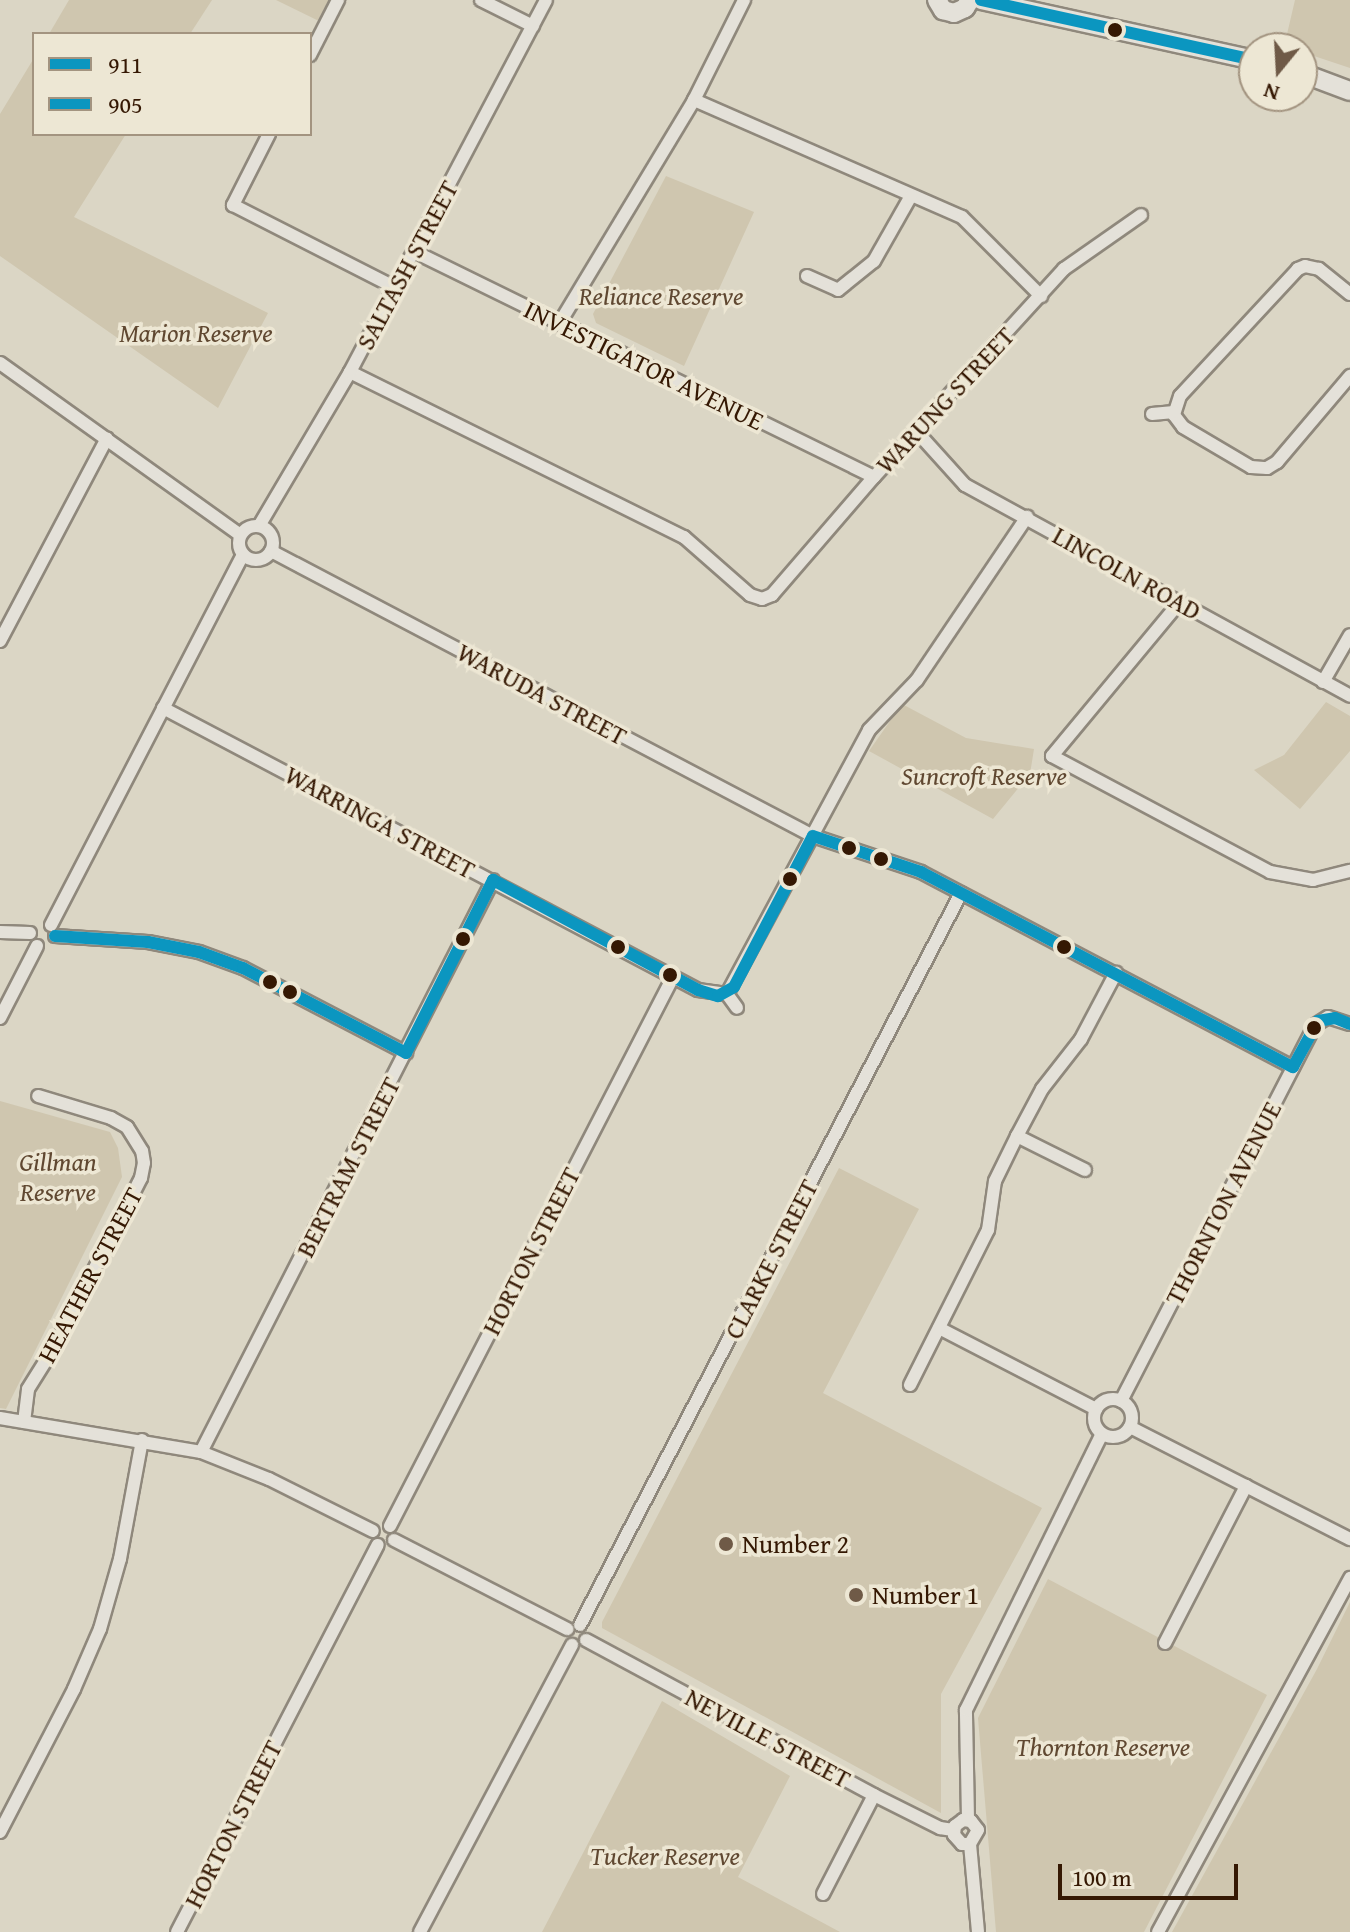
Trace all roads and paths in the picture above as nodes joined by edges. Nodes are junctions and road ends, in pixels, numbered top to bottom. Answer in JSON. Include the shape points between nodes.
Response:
{"nodes":[{"id":1,"x":338,"y":0,"type":"edge"},
{"id":2,"x":481,"y":0,"type":"edge"},
{"id":3,"x":546,"y":0,"type":"edge"},
{"id":4,"x":744,"y":0,"type":"edge"},
{"id":5,"x":937,"y":0,"type":"edge"},
{"id":6,"x":970,"y":0,"type":"edge"},
{"id":7,"x":981,"y":0,"type":"edge"},
{"id":8,"x":533,"y":26,"type":"junction"},
{"id":9,"x":312,"y":51,"type":"edge"},
{"id":10,"x":1238,"y":56,"type":"edge"},
{"id":11,"x":1318,"y":79,"type":"edge"},
{"id":12,"x":1350,"y":91,"type":"edge"},
{"id":13,"x":694,"y":100,"type":"junction"},
{"id":14,"x":268,"y":136,"type":"edge"},
{"id":15,"x":911,"y":196,"type":"junction"},
{"id":16,"x":1141,"y":215,"type":"dead end"},
{"id":17,"x":415,"y":252,"type":"junction"},
{"id":18,"x":807,"y":276,"type":"dead end"},
{"id":19,"x":394,"y":287,"type":"junction"},
{"id":20,"x":1350,"y":294,"type":"edge"},
{"id":21,"x":1041,"y":296,"type":"junction"},
{"id":22,"x":559,"y":324,"type":"junction"},
{"id":23,"x":0,"y":363,"type":"edge"},
{"id":24,"x":350,"y":372,"type":"junction"},
{"id":25,"x":1350,"y":376,"type":"edge"},
{"id":26,"x":1174,"y":412,"type":"junction"},
{"id":27,"x":1152,"y":414,"type":"dead end"},
{"id":28,"x":918,"y":433,"type":"junction"},
{"id":29,"x":107,"y":438,"type":"junction"},
{"id":30,"x":874,"y":477,"type":"junction"},
{"id":31,"x":1027,"y":517,"type":"junction"},
{"id":32,"x":259,"y":526,"type":"junction"},
{"id":33,"x":240,"y":535,"type":"junction"},
{"id":34,"x":271,"y":551,"type":"junction"},
{"id":35,"x":243,"y":555,"type":"junction"},
{"id":36,"x":1179,"y":603,"type":"junction"},
{"id":37,"x":1350,"y":635,"type":"edge"},
{"id":38,"x":0,"y":641,"type":"edge"},
{"id":39,"x":1323,"y":682,"type":"junction"},
{"id":40,"x":1350,"y":696,"type":"edge"},
{"id":41,"x":163,"y":708,"type":"junction"},
{"id":42,"x":813,"y":836,"type":"junction"},
{"id":43,"x":1350,"y":871,"type":"edge"},
{"id":44,"x":493,"y":880,"type":"junction"},
{"id":45,"x":961,"y":893,"type":"junction"},
{"id":46,"x":53,"y":931,"type":"junction"},
{"id":47,"x":0,"y":932,"type":"edge"},
{"id":48,"x":30,"y":933,"type":"junction"},
{"id":49,"x":37,"y":946,"type":"junction"},
{"id":50,"x":1116,"y":973,"type":"junction"},
{"id":51,"x":673,"y":977,"type":"junction"},
{"id":52,"x":727,"y":994,"type":"junction"},
{"id":53,"x":737,"y":1008,"type":"dead end"},
{"id":54,"x":0,"y":1018,"type":"edge"},
{"id":55,"x":1350,"y":1024,"type":"edge"},
{"id":56,"x":406,"y":1053,"type":"junction"},
{"id":57,"x":1293,"y":1067,"type":"junction"},
{"id":58,"x":38,"y":1096,"type":"dead end"},
{"id":59,"x":1017,"y":1136,"type":"junction"},
{"id":60,"x":1085,"y":1170,"type":"dead end"},
{"id":61,"x":939,"y":1328,"type":"junction"},
{"id":62,"x":910,"y":1385,"type":"dead end"},
{"id":63,"x":1121,"y":1401,"type":"junction"},
{"id":64,"x":1096,"y":1409,"type":"junction"},
{"id":65,"x":0,"y":1418,"type":"edge"},
{"id":66,"x":24,"y":1422,"type":"junction"},
{"id":67,"x":1130,"y":1427,"type":"junction"},
{"id":68,"x":1102,"y":1434,"type":"junction"},
{"id":69,"x":142,"y":1440,"type":"junction"},
{"id":70,"x":201,"y":1452,"type":"junction"},
{"id":71,"x":1246,"y":1486,"type":"junction"},
{"id":72,"x":390,"y":1526,"type":"junction"},
{"id":73,"x":373,"y":1531,"type":"junction"},
{"id":74,"x":1350,"y":1539,"type":"edge"},
{"id":75,"x":394,"y":1540,"type":"junction"},
{"id":76,"x":378,"y":1545,"type":"junction"},
{"id":77,"x":1350,"y":1578,"type":"edge"},
{"id":78,"x":580,"y":1625,"type":"junction"},
{"id":79,"x":567,"y":1629,"type":"junction"},
{"id":80,"x":586,"y":1640,"type":"junction"},
{"id":81,"x":1165,"y":1643,"type":"dead end"},
{"id":82,"x":572,"y":1645,"type":"junction"},
{"id":83,"x":874,"y":1795,"type":"junction"},
{"id":84,"x":968,"y":1819,"type":"junction"},
{"id":85,"x":953,"y":1830,"type":"junction"},
{"id":86,"x":0,"y":1832,"type":"edge"},
{"id":87,"x":970,"y":1844,"type":"junction"},
{"id":88,"x":823,"y":1894,"type":"dead end"},
{"id":89,"x":177,"y":1932,"type":"edge"},
{"id":90,"x":420,"y":1932,"type":"edge"},
{"id":91,"x":978,"y":1932,"type":"edge"},
{"id":92,"x":1158,"y":1932,"type":"edge"}],
"edges":[{"from":1,"to":9,"type":"street"},
{"from":2,"to":8,"type":"street"},
{"from":3,"to":8,"type":"street","name":"SALTASH STREET"},
{"from":4,"to":13,"type":"street"},
{"from":5,"to":6,"type":"main road","via":[[943,10],[954,13]]},
{"from":7,"to":10,"type":"main road"},
{"from":8,"to":17,"type":"street","name":"SALTASH STREET"},
{"from":11,"to":12,"type":"main road"},
{"from":13,"to":15,"type":"street"},
{"from":13,"to":22,"type":"street"},
{"from":14,"to":19,"type":"street","via":[[233,205]]},
{"from":15,"to":18,"type":"street","via":[[874,261],[838,290]]},
{"from":15,"to":21,"type":"street","via":[[962,217]]},
{"from":16,"to":21,"type":"street","name":"WARUNG STREET","via":[[1064,269]]},
{"from":17,"to":19,"type":"street","name":"SALTASH STREET"},
{"from":17,"to":22,"type":"street","name":"INVESTIGATOR AVENUE"},
{"from":19,"to":24,"type":"street","name":"SALTASH STREET"},
{"from":20,"to":26,"type":"street","via":[[1304,260],[1180,396]]},
{"from":21,"to":28,"type":"street","name":"WARUNG STREET"},
{"from":22,"to":30,"type":"street","name":"INVESTIGATOR AVENUE"},
{"from":23,"to":29,"type":"street"},
{"from":24,"to":30,"type":"street","name":"WARUNG STREET","via":[[684,537],[763,606]]},
{"from":24,"to":32,"type":"street","name":"SALTASH STREET"},
{"from":25,"to":26,"type":"street","via":[[1268,474],[1183,427]]},
{"from":26,"to":27,"type":"street"},
{"from":28,"to":30,"type":"street","name":"WARUNG STREET"},
{"from":28,"to":31,"type":"street","name":"LINCOLN ROAD","via":[[965,485]]},
{"from":29,"to":33,"type":"street"},
{"from":29,"to":38,"type":"street"},
{"from":31,"to":36,"type":"street","name":"LINCOLN ROAD"},
{"from":31,"to":42,"type":"street","via":[[917,680],[869,730]]},
{"from":32,"to":33,"type":"street"},
{"from":32,"to":34,"type":"street","via":[[272,535]]},
{"from":33,"to":35,"type":"street"},
{"from":34,"to":35,"type":"street","via":[[258,560]]},
{"from":34,"to":42,"type":"street","name":"WARUDA STREET"},
{"from":35,"to":41,"type":"street"},
{"from":36,"to":39,"type":"street","name":"LINCOLN ROAD"},
{"from":36,"to":43,"type":"street","via":[[1052,756],[1270,872],[1313,880]]},
{"from":37,"to":39,"type":"street"},
{"from":39,"to":40,"type":"street","name":"LINCOLN ROAD"},
{"from":41,"to":44,"type":"street","name":"WARRINGA STREET"},
{"from":41,"to":46,"type":"street"},
{"from":42,"to":45,"type":"street","name":"WARUDA STREET","via":[[921,872]]},
{"from":42,"to":52,"type":"street"},
{"from":44,"to":51,"type":"street","name":"WARRINGA STREET"},
{"from":44,"to":56,"type":"street","name":"BERTRAM STREET"},
{"from":45,"to":50,"type":"street","name":"WARUDA STREET"},
{"from":45,"to":78,"type":"street","name":"CLARKE STREET"},
{"from":46,"to":48,"type":"street","via":[[36,924]]},
{"from":46,"to":49,"type":"street","via":[[49,946]]},
{"from":46,"to":56,"type":"street","via":[[199,952],[243,968]]},
{"from":47,"to":48,"type":"street"},
{"from":48,"to":49,"type":"street"},
{"from":49,"to":54,"type":"street"},
{"from":50,"to":57,"type":"street","name":"WARUDA STREET"},
{"from":50,"to":59,"type":"street","via":[[1081,1039],[1042,1089]]},
{"from":51,"to":52,"type":"street","name":"WARRINGA STREET","via":[[708,994]]},
{"from":51,"to":72,"type":"street","name":"HORTON STREET"},
{"from":52,"to":53,"type":"street"},
{"from":55,"to":57,"type":"street","name":"THORNTON AVENUE","via":[[1335,1018],[1318,1021]]},
{"from":56,"to":70,"type":"street","name":"BERTRAM STREET"},
{"from":57,"to":63,"type":"street","name":"THORNTON AVENUE"},
{"from":58,"to":66,"type":"street","name":"HEATHER STREET","via":[[127,1127],[144,1163],[55,1346],[28,1389]]},
{"from":59,"to":60,"type":"street"},
{"from":59,"to":61,"type":"street","via":[[995,1181],[988,1230]]},
{"from":61,"to":62,"type":"street"},
{"from":61,"to":64,"type":"street"},
{"from":63,"to":64,"type":"street","via":[[1105,1401]]},
{"from":63,"to":67,"type":"street","via":[[1130,1409]]},
{"from":64,"to":68,"type":"street","via":[[1095,1425]]},
{"from":65,"to":66,"type":"street"},
{"from":66,"to":69,"type":"street"},
{"from":67,"to":68,"type":"street","via":[[1115,1437]]},
{"from":67,"to":71,"type":"street"},
{"from":68,"to":84,"type":"street","via":[[966,1710]]},
{"from":69,"to":70,"type":"street"},
{"from":69,"to":86,"type":"street","via":[[120,1559],[100,1629]]},
{"from":70,"to":73,"type":"street"},
{"from":71,"to":74,"type":"street"},
{"from":71,"to":81,"type":"street"},
{"from":72,"to":73,"type":"street","via":[[380,1524]]},
{"from":72,"to":75,"type":"street"},
{"from":73,"to":76,"type":"street"},
{"from":75,"to":76,"type":"street"},
{"from":75,"to":79,"type":"street"},
{"from":76,"to":89,"type":"street","name":"HORTON STREET"},
{"from":77,"to":92,"type":"street"},
{"from":78,"to":79,"type":"street"},
{"from":78,"to":80,"type":"street"},
{"from":79,"to":82,"type":"street"},
{"from":80,"to":82,"type":"street"},
{"from":80,"to":83,"type":"street","name":"NEVILLE STREET"},
{"from":82,"to":90,"type":"street"},
{"from":83,"to":85,"type":"street","name":"NEVILLE STREET"},
{"from":83,"to":88,"type":"street"},
{"from":84,"to":85,"type":"street"},
{"from":84,"to":87,"type":"street","via":[[978,1830]]},
{"from":85,"to":87,"type":"street","via":[[958,1842]]},
{"from":87,"to":91,"type":"street"}]}
